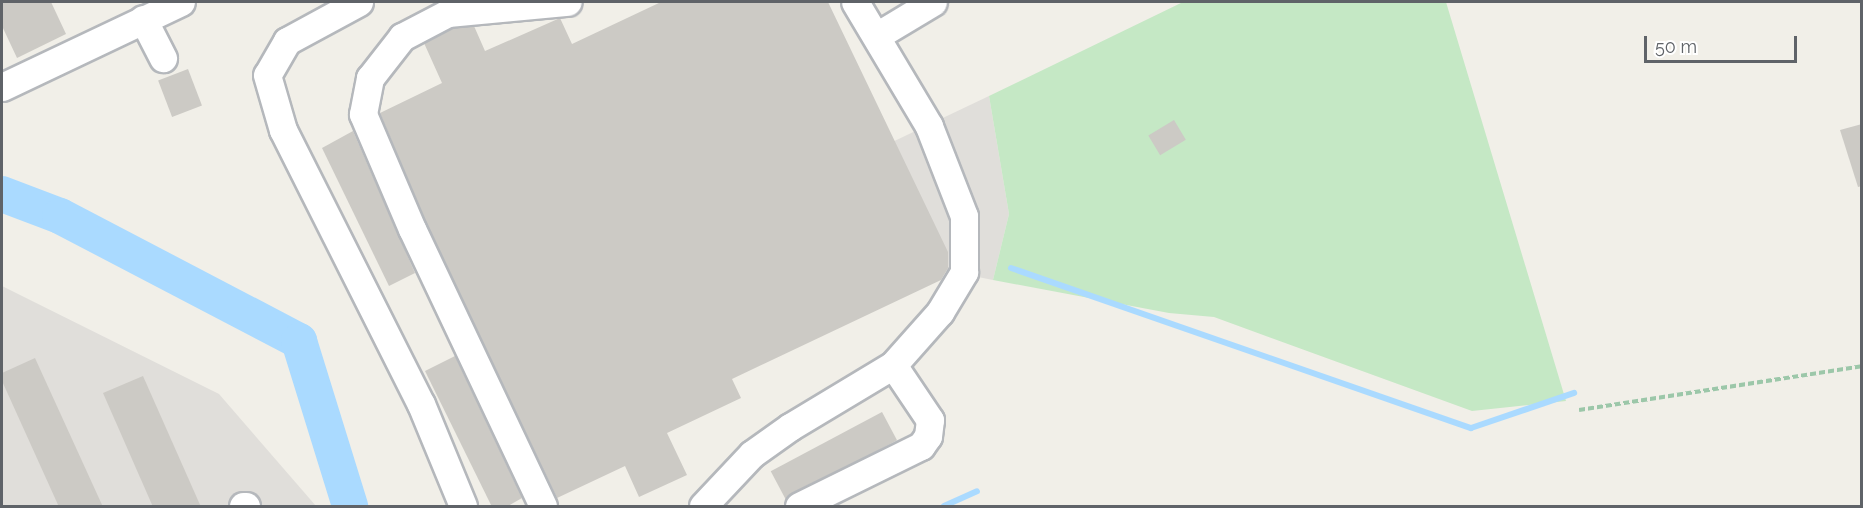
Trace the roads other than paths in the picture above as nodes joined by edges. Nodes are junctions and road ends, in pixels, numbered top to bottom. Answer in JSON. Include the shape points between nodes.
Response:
{"nodes":[{"id":1,"x":181,"y":2,"type":"edge"},
{"id":2,"x":359,"y":2,"type":"edge"},
{"id":3,"x":567,"y":2,"type":"edge"},
{"id":4,"x":855,"y":2,"type":"edge"},
{"id":5,"x":933,"y":2,"type":"edge"},
{"id":6,"x":143,"y":19,"type":"junction"},
{"id":7,"x":878,"y":35,"type":"junction"},
{"id":8,"x":163,"y":58,"type":"dead end"},
{"id":9,"x":2,"y":87,"type":"edge"},
{"id":10,"x":893,"y":365,"type":"junction"},
{"id":11,"x":463,"y":507,"type":"edge"},
{"id":12,"x":543,"y":507,"type":"edge"},
{"id":13,"x":703,"y":507,"type":"edge"},
{"id":14,"x":799,"y":507,"type":"edge"}],
"edges":[{"from":1,"to":6,"type":"street"},
{"from":2,"to":11,"type":"street","via":[[287,41],[267,75],[283,130],[421,404]]},
{"from":3,"to":12,"type":"street","via":[[448,13],[402,37],[370,78],[363,114],[411,229]]},
{"from":4,"to":7,"type":"street"},
{"from":5,"to":7,"type":"street"},
{"from":6,"to":8,"type":"street"},
{"from":6,"to":9,"type":"street"},
{"from":7,"to":10,"type":"street","via":[[929,126],[964,216],[964,272],[940,312]]},
{"from":10,"to":13,"type":"street","via":[[753,454]]},
{"from":10,"to":14,"type":"street","via":[[930,420],[928,436],[921,446]]}]}
